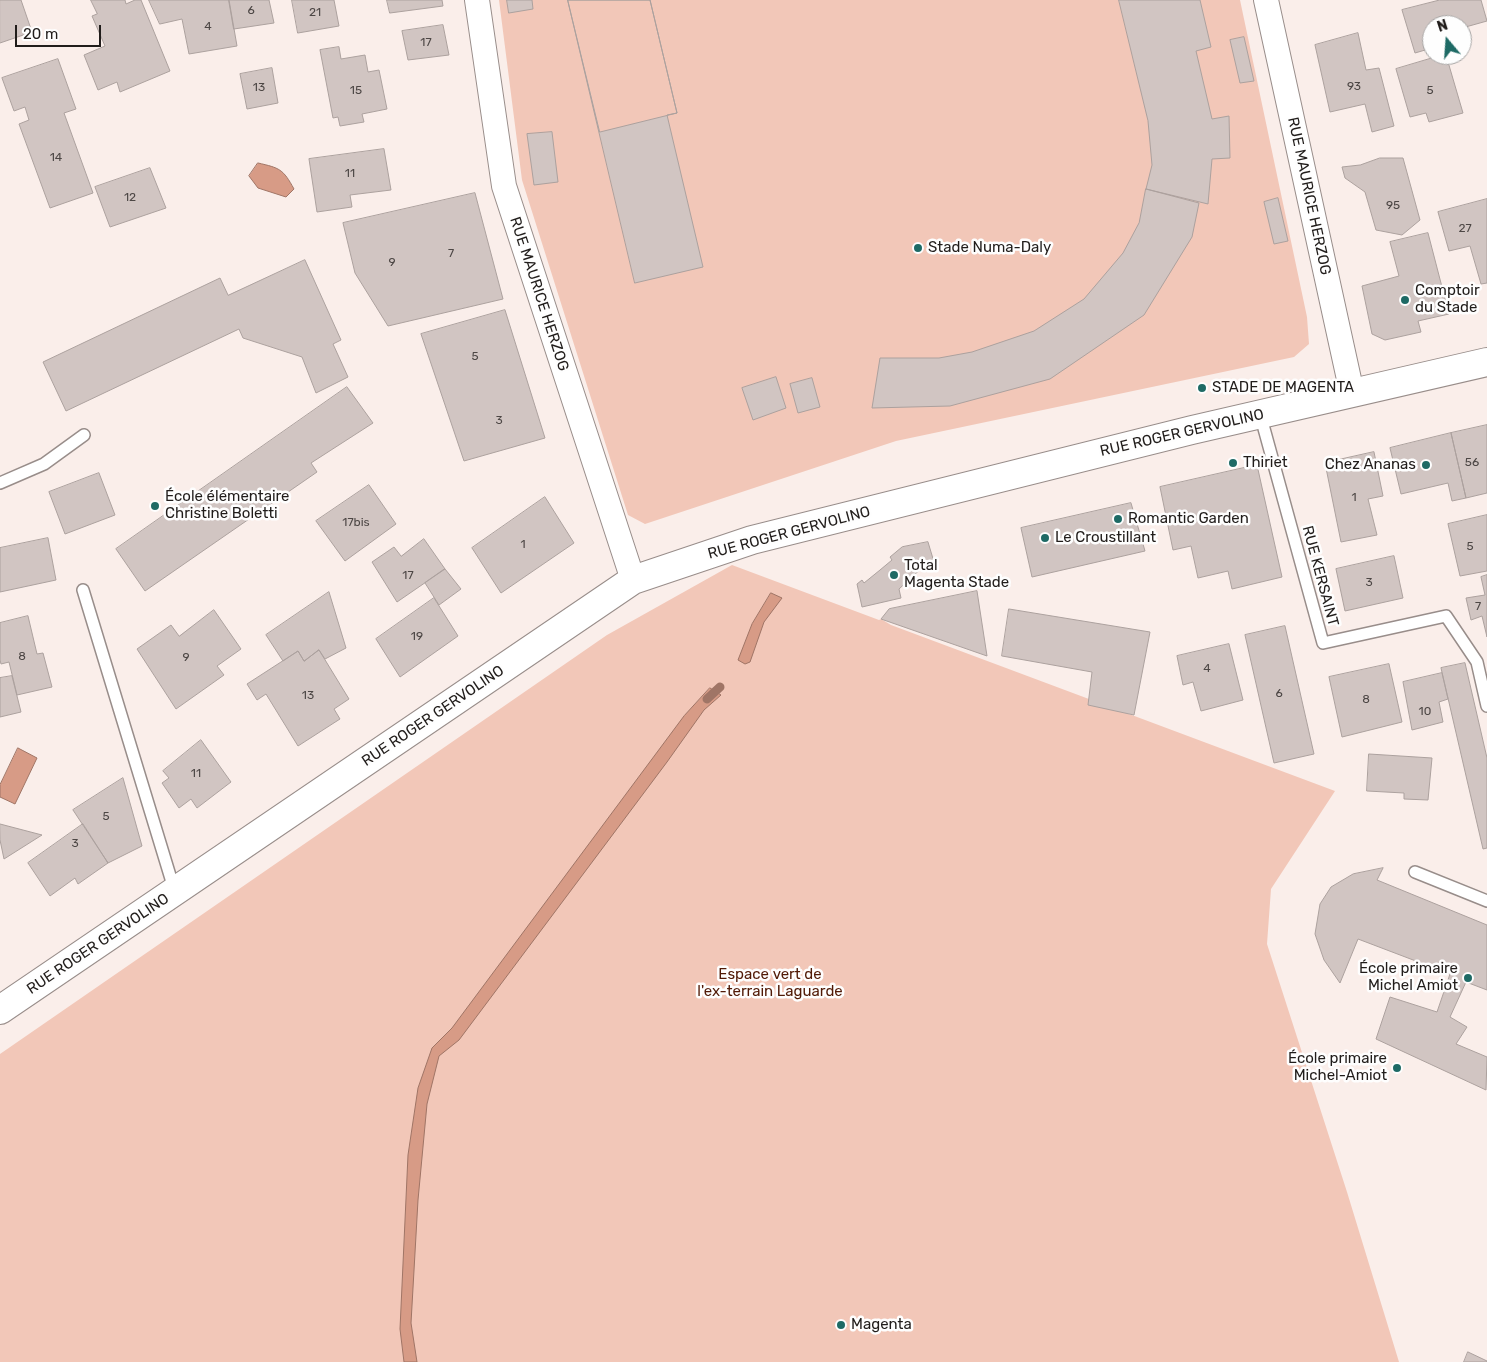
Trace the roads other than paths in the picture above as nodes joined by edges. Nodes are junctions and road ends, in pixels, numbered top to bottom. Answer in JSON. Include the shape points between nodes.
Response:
{"nodes":[{"id":1,"x":477,"y":0,"type":"edge"},
{"id":2,"x":1266,"y":0,"type":"edge"},
{"id":3,"x":1487,"y":362,"type":"edge"},
{"id":4,"x":1352,"y":393,"type":"junction"},
{"id":5,"x":1260,"y":414,"type":"junction"},
{"id":6,"x":84,"y":436,"type":"dead end"},
{"id":7,"x":0,"y":483,"type":"edge"},
{"id":8,"x":633,"y":580,"type":"junction"},
{"id":9,"x":82,"y":590,"type":"dead end"},
{"id":10,"x":1487,"y":706,"type":"edge"},
{"id":11,"x":1415,"y":872,"type":"dead end"},
{"id":12,"x":174,"y":892,"type":"junction"},
{"id":13,"x":1487,"y":901,"type":"edge"},
{"id":14,"x":0,"y":1010,"type":"edge"}],
"edges":[{"from":1,"to":8,"type":"street","name":"RUE MAURICE HERZOG","via":[[504,186]]},
{"from":2,"to":4,"type":"street","name":"RUE MAURICE HERZOG"},
{"from":3,"to":4,"type":"main road","name":"RUE ROGER GERVOLINO"},
{"from":4,"to":5,"type":"main road","name":"RUE ROGER GERVOLINO"},
{"from":5,"to":8,"type":"main road","name":"RUE ROGER GERVOLINO","via":[[752,540]]},
{"from":5,"to":10,"type":"lane","name":"RUE KERSAINT","via":[[1323,643],[1446,616],[1477,662]]},
{"from":6,"to":7,"type":"lane","via":[[44,464]]},
{"from":8,"to":12,"type":"main road","name":"RUE ROGER GERVOLINO"},
{"from":9,"to":12,"type":"lane"},
{"from":11,"to":13,"type":"lane"},
{"from":12,"to":14,"type":"main road","name":"RUE ROGER GERVOLINO"}]}
